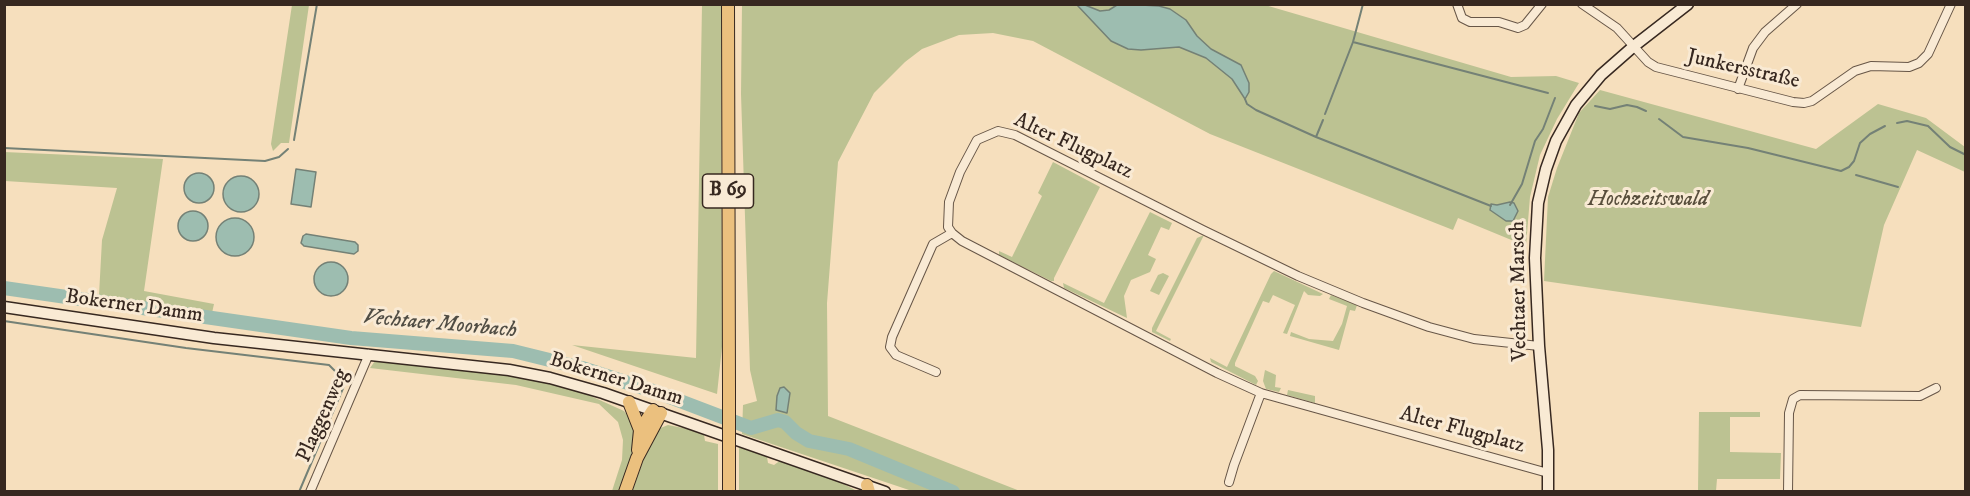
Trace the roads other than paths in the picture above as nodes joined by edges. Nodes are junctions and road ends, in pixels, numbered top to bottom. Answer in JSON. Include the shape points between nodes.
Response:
{"nodes":[{"id":1,"x":728,"y":4,"type":"edge"},
{"id":2,"x":1457,"y":4,"type":"edge"},
{"id":3,"x":1542,"y":4,"type":"edge"},
{"id":4,"x":1582,"y":4,"type":"edge"},
{"id":5,"x":1688,"y":4,"type":"edge"},
{"id":6,"x":1797,"y":4,"type":"edge"},
{"id":7,"x":1951,"y":4,"type":"edge"},
{"id":8,"x":1634,"y":46,"type":"junction"},
{"id":9,"x":1738,"y":89,"type":"junction"},
{"id":10,"x":952,"y":233,"type":"junction"},
{"id":11,"x":4,"y":307,"type":"edge"},
{"id":12,"x":1539,"y":346,"type":"junction"},
{"id":13,"x":369,"y":354,"type":"junction"},
{"id":14,"x":936,"y":372,"type":"dead end"},
{"id":15,"x":1936,"y":388,"type":"dead end"},
{"id":16,"x":1261,"y":393,"type":"junction"},
{"id":17,"x":629,"y":402,"type":"junction"},
{"id":18,"x":657,"y":412,"type":"junction"},
{"id":19,"x":640,"y":430,"type":"junction"},
{"id":20,"x":637,"y":458,"type":"junction"},
{"id":21,"x":1548,"y":473,"type":"junction"},
{"id":22,"x":1229,"y":482,"type":"dead end"},
{"id":23,"x":868,"y":488,"type":"edge"},
{"id":24,"x":729,"y":490,"type":"edge"},
{"id":25,"x":310,"y":492,"type":"edge"},
{"id":26,"x":625,"y":492,"type":"edge"},
{"id":27,"x":885,"y":492,"type":"edge"},
{"id":28,"x":1548,"y":492,"type":"edge"},
{"id":29,"x":1788,"y":492,"type":"edge"}],
"edges":[{"from":1,"to":24,"type":"main road","number":"B 69","bridge":true},
{"from":2,"to":3,"type":"street","via":[[1462,18],[1470,22],[1499,22],[1518,28]]},
{"from":4,"to":8,"type":"street","name":"Junkersstraße","via":[[1617,28]]},
{"from":5,"to":8,"type":"main road","name":"Vechtaer Marsch"},
{"from":6,"to":9,"type":"street","via":[[1753,48]]},
{"from":7,"to":9,"type":"street","name":"Junkersstraße","via":[[1928,54],[1909,67],[1871,66],[1855,71],[1804,103]]},
{"from":8,"to":9,"type":"street","name":"Junkersstraße","via":[[1656,67]]},
{"from":8,"to":12,"type":"main road","name":"Vechtaer Marsch","via":[[1601,75],[1576,105],[1546,169],[1538,203],[1535,258]]},
{"from":10,"to":12,"type":"street","name":"Alter Flugplatz","via":[[948,227],[949,202],[960,172],[977,140],[998,131],[1015,135],[1212,235],[1363,303],[1474,339]]},
{"from":10,"to":14,"type":"street","via":[[933,244],[890,347],[896,355]]},
{"from":10,"to":16,"type":"street","name":"Alter Flugplatz","via":[[991,257]]},
{"from":11,"to":13,"type":"main road","name":"Bokerner Damm","via":[[214,338]]},
{"from":12,"to":21,"type":"main road","name":"Vechtaer Marsch"},
{"from":13,"to":17,"type":"main road","name":"Bokerner Damm","via":[[509,370],[576,384]]},
{"from":13,"to":25,"type":"street","name":"Plaggenweg"},
{"from":15,"to":29,"type":"street","via":[[1920,396],[1800,395],[1793,399],[1789,414]]},
{"from":16,"to":21,"type":"street","name":"Alter Flugplatz"},
{"from":16,"to":22,"type":"street"},
{"from":17,"to":18,"type":"main road","name":"Bokerner Damm"},
{"from":17,"to":19,"type":"main road"},
{"from":18,"to":19,"type":"main road"},
{"from":18,"to":20,"type":"main road"},
{"from":18,"to":23,"type":"main road","name":"Bokerner Damm"},
{"from":19,"to":20,"type":"main road"},
{"from":20,"to":26,"type":"main road"},
{"from":21,"to":28,"type":"main road","name":"Vechtaer Marsch"},
{"from":23,"to":27,"type":"main road","name":"Bokerner Damm"}]}
